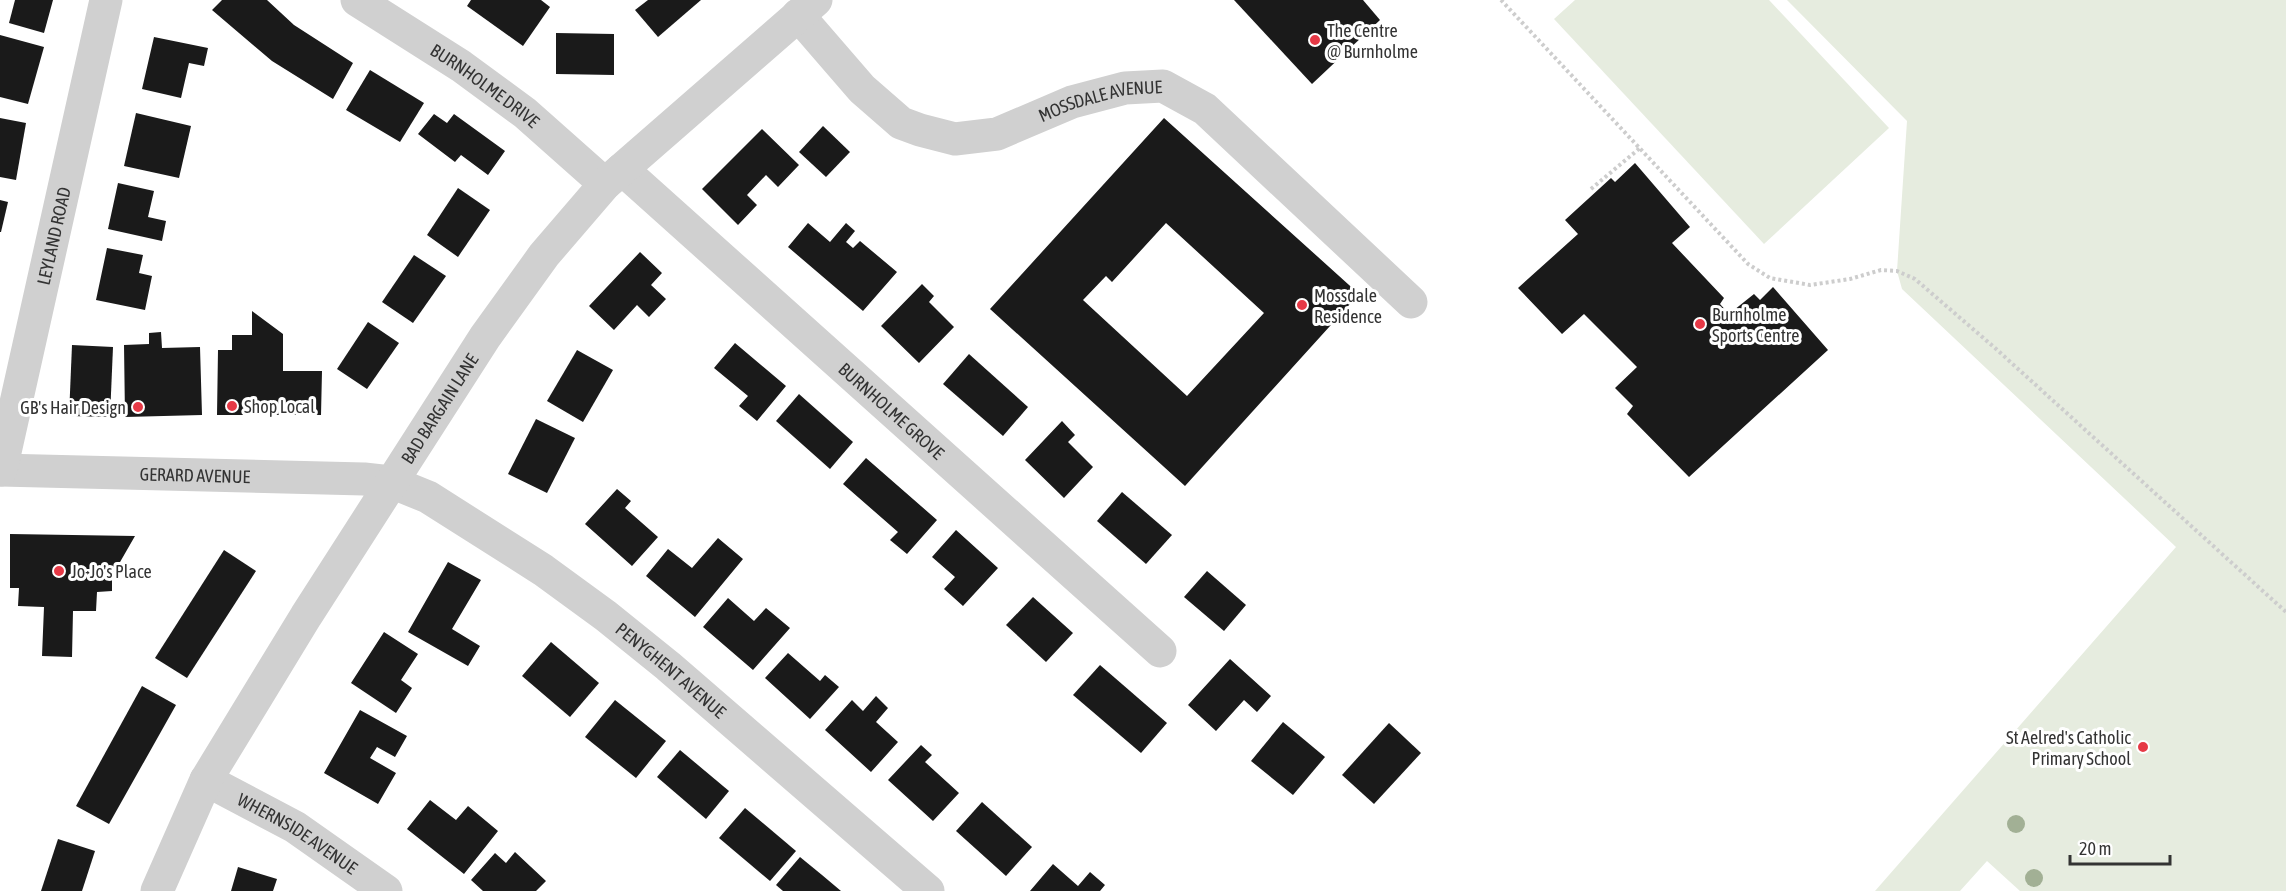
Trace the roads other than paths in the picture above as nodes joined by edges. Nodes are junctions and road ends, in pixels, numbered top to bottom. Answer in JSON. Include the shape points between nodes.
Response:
{"nodes":[{"id":1,"x":106,"y":0,"type":"edge"},
{"id":2,"x":357,"y":0,"type":"edge"},
{"id":3,"x":807,"y":8,"type":"edge"},
{"id":4,"x":613,"y":177,"type":"junction"},
{"id":5,"x":1411,"y":302,"type":"dead end"},
{"id":6,"x":1,"y":470,"type":"edge"},
{"id":7,"x":391,"y":482,"type":"junction"},
{"id":8,"x":1160,"y":651,"type":"dead end"},
{"id":9,"x":206,"y":780,"type":"junction"},
{"id":10,"x":157,"y":891,"type":"edge"},
{"id":11,"x":386,"y":891,"type":"edge"},
{"id":12,"x":928,"y":891,"type":"edge"}],
"edges":[{"from":1,"to":6,"type":"street","name":"LEYLAND ROAD"},
{"from":2,"to":4,"type":"street","name":"BURNHOLME DRIVE","via":[[461,66]]},
{"from":3,"to":4,"type":"street","name":"BAD BARGAIN LANE"},
{"from":3,"to":5,"type":"street","name":"MOSSDALE AVENUE","via":[[862,88],[893,116],[901,123],[955,139],[997,134],[1072,102],[1125,88],[1163,87],[1178,93],[1204,109]]},
{"from":4,"to":7,"type":"street","name":"BAD BARGAIN LANE","via":[[543,255]]},
{"from":4,"to":8,"type":"street","name":"BURNHOLME GROVE"},
{"from":6,"to":7,"type":"street","name":"GERARD AVENUE"},
{"from":7,"to":9,"type":"street","name":"BAD BARGAIN LANE"},
{"from":7,"to":12,"type":"street","name":"PENYGHENT AVENUE","via":[[428,497],[543,570],[606,616]]},
{"from":9,"to":10,"type":"street","name":"BAD BARGAIN LANE"},
{"from":9,"to":11,"type":"street","name":"WHERNSIDE AVENUE","via":[[295,827]]}]}
